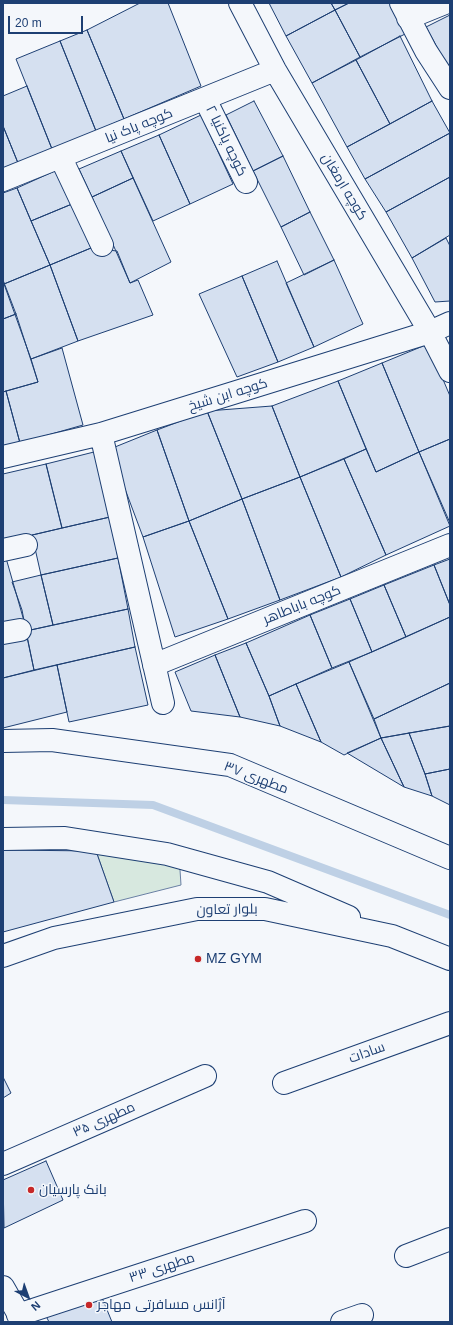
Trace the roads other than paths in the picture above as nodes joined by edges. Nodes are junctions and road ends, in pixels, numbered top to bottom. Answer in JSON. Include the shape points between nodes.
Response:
{"nodes":[{"id":1,"x":240,"y":3,"type":"edge"},
{"id":2,"x":445,"y":3,"type":"edge"},
{"id":3,"x":405,"y":10,"type":"edge"},
{"id":4,"x":275,"y":70,"type":"junction"},
{"id":5,"x":450,"y":88,"type":"edge"},
{"id":6,"x":205,"y":99,"type":"junction"},
{"id":7,"x":61,"y":158,"type":"junction"},
{"id":8,"x":3,"y":180,"type":"edge"},
{"id":9,"x":246,"y":182,"type":"dead end"},
{"id":10,"x":102,"y":245,"type":"dead end"},
{"id":11,"x":450,"y":323,"type":"edge"},
{"id":12,"x":430,"y":332,"type":"junction"},
{"id":13,"x":450,"y":371,"type":"edge"},
{"id":14,"x":101,"y":434,"type":"junction"},
{"id":15,"x":3,"y":458,"type":"edge"},
{"id":16,"x":26,"y":544,"type":"dead end"},
{"id":17,"x":450,"y":545,"type":"edge"},
{"id":18,"x":3,"y":550,"type":"edge"},
{"id":19,"x":154,"y":665,"type":"junction"},
{"id":20,"x":163,"y":703,"type":"dead end"},
{"id":21,"x":3,"y":741,"type":"edge"},
{"id":22,"x":3,"y":839,"type":"edge"},
{"id":23,"x":450,"y":858,"type":"edge"},
{"id":24,"x":392,"y":936,"type":"junction"},
{"id":25,"x":3,"y":956,"type":"edge"},
{"id":26,"x":450,"y":959,"type":"edge"},
{"id":27,"x":450,"y":1023,"type":"edge"},
{"id":28,"x":205,"y":1076,"type":"dead end"},
{"id":29,"x":284,"y":1083,"type":"dead end"},
{"id":30,"x":3,"y":1164,"type":"edge"},
{"id":31,"x":305,"y":1221,"type":"dead end"},
{"id":32,"x":450,"y":1240,"type":"edge"},
{"id":33,"x":406,"y":1256,"type":"dead end"},
{"id":34,"x":3,"y":1287,"type":"edge"},
{"id":35,"x":20,"y":1318,"type":"edge"}],
"edges":[{"from":1,"to":4,"type":"street","name":"کوچه ارمغان"},
{"from":2,"to":3,"type":"street"},
{"from":3,"to":5,"type":"street"},
{"from":4,"to":6,"type":"street","name":"کوچه پاک نیا"},
{"from":4,"to":12,"type":"street","name":"کوچه ارمغان"},
{"from":6,"to":7,"type":"street","name":"کوچه پاک نیا"},
{"from":6,"to":9,"type":"street","name":"کوچه پاکنیا ۲"},
{"from":7,"to":8,"type":"street","name":"کوچه پاک نیا"},
{"from":7,"to":10,"type":"street"},
{"from":11,"to":12,"type":"street","name":"کوچه ابن شیخ"},
{"from":12,"to":13,"type":"street","name":"کوچه ارمغان"},
{"from":12,"to":14,"type":"street","name":"کوچه ابن شیخ"},
{"from":14,"to":15,"type":"street","name":"کوچه ابن شیخ"},
{"from":14,"to":19,"type":"street"},
{"from":16,"to":18,"type":"street"},
{"from":17,"to":19,"type":"street","name":"کوچه باباطاهر"},
{"from":19,"to":20,"type":"street"},
{"from":21,"to":23,"type":"street","name":"مطهری ۳۷","via":[[52,740],[230,765]]},
{"from":22,"to":24,"type":"street","via":[[65,838],[167,854],[268,882]]},
{"from":24,"to":25,"type":"street","name":"بلوار تعاون","via":[[265,909],[197,909],[54,938]]},
{"from":24,"to":26,"type":"street","name":"بلوار تعاون"},
{"from":27,"to":29,"type":"street","name":"سادات"},
{"from":28,"to":30,"type":"street","name":"مطهری ۳۵"},
{"from":31,"to":35,"type":"street","name":"مطهری ۳۳"},
{"from":32,"to":33,"type":"street"},
{"from":34,"to":35,"type":"street"}]}
